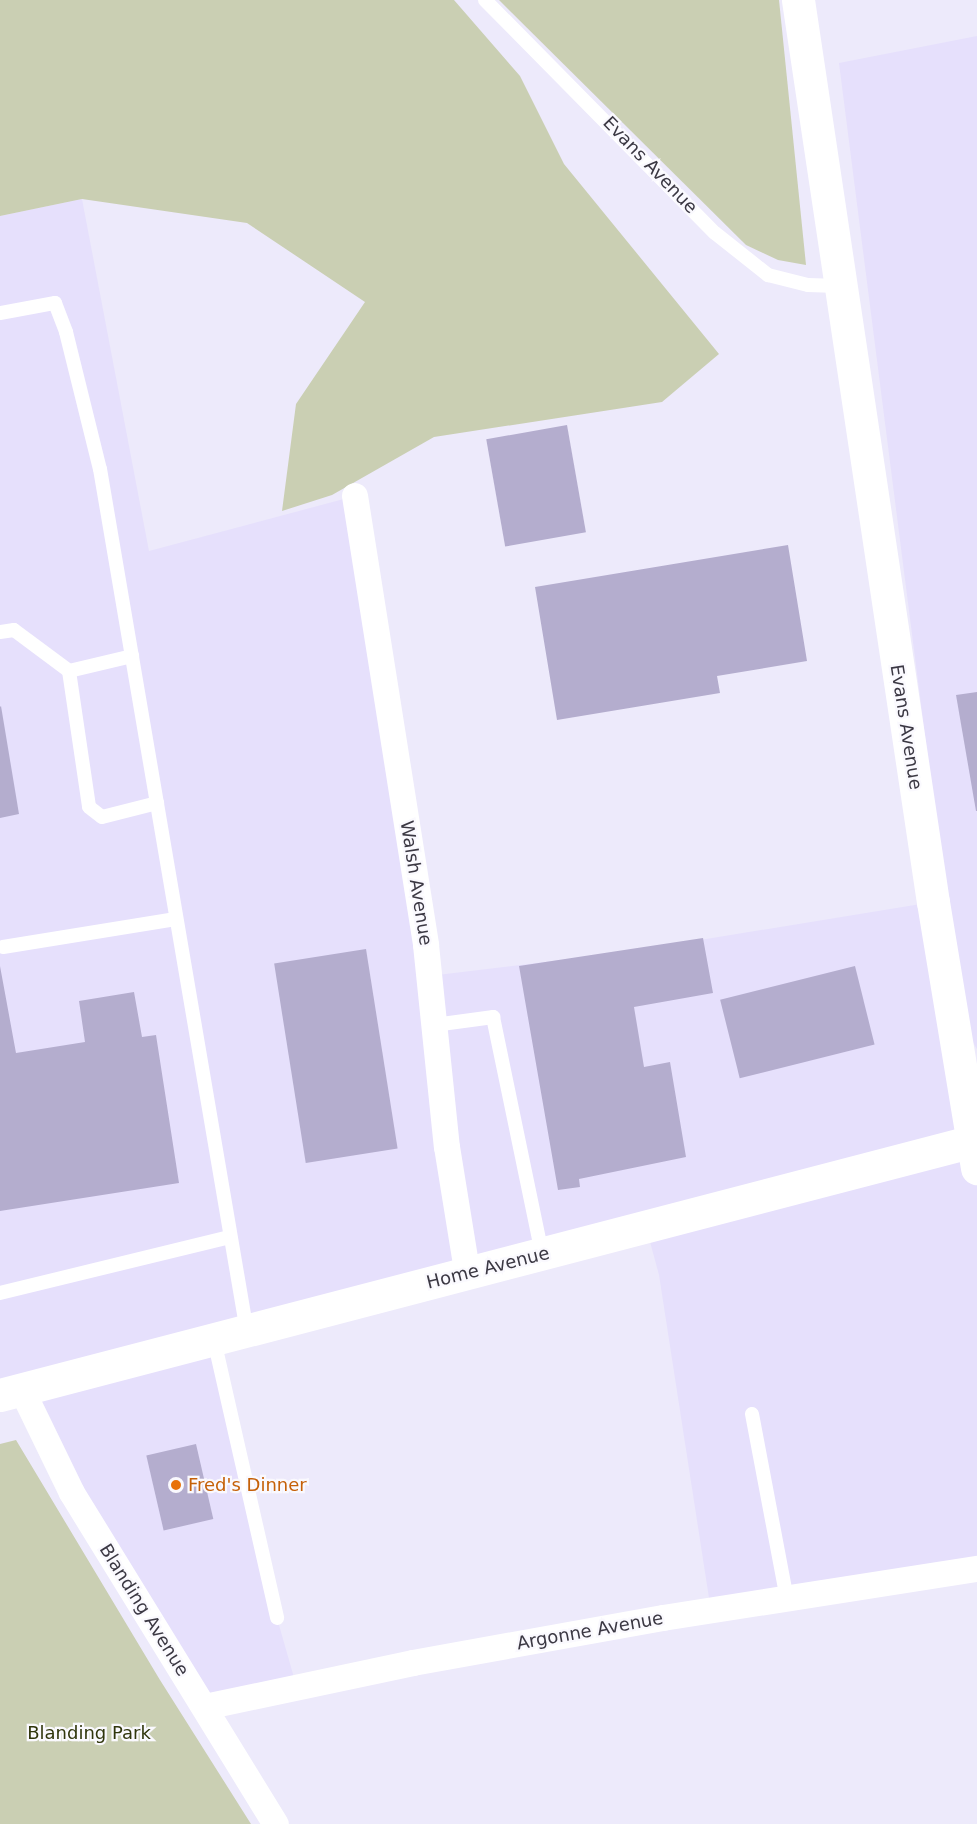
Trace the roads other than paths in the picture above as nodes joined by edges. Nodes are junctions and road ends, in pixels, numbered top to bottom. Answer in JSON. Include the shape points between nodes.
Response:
{"nodes":[{"id":1,"x":486,"y":0,"type":"edge"},
{"id":2,"x":798,"y":0,"type":"edge"},
{"id":3,"x":838,"y":286,"type":"junction"},
{"id":4,"x":0,"y":313,"type":"edge"},
{"id":5,"x":355,"y":496,"type":"dead end"},
{"id":6,"x":0,"y":632,"type":"edge"},
{"id":7,"x":132,"y":656,"type":"junction"},
{"id":8,"x":69,"y":671,"type":"junction"},
{"id":9,"x":157,"y":803,"type":"junction"},
{"id":10,"x":176,"y":919,"type":"junction"},
{"id":11,"x":3,"y":947,"type":"dead end"},
{"id":12,"x":434,"y":1025,"type":"junction"},
{"id":13,"x":975,"y":1150,"type":"edge"},
{"id":14,"x":230,"y":1237,"type":"junction"},
{"id":15,"x":542,"y":1254,"type":"junction"},
{"id":16,"x":467,"y":1271,"type":"junction"},
{"id":17,"x":0,"y":1293,"type":"edge"},
{"id":18,"x":247,"y":1332,"type":"junction"},
{"id":19,"x":214,"y":1340,"type":"junction"},
{"id":20,"x":11,"y":1393,"type":"edge"},
{"id":21,"x":752,"y":1414,"type":"dead end"},
{"id":22,"x":977,"y":1569,"type":"edge"},
{"id":23,"x":787,"y":1599,"type":"junction"},
{"id":24,"x":277,"y":1618,"type":"dead end"},
{"id":25,"x":205,"y":1707,"type":"junction"},
{"id":26,"x":276,"y":1824,"type":"edge"}],
"edges":[{"from":1,"to":3,"type":"lane","name":"Evans Avenue","via":[[724,240],[768,275],[808,285]]},
{"from":2,"to":3,"type":"street","name":"Evans Avenue"},
{"from":3,"to":13,"type":"street","name":"Evans Avenue"},
{"from":4,"to":7,"type":"lane","via":[[55,303],[66,332],[100,469]]},
{"from":5,"to":12,"type":"street","name":"Walsh Avenue","via":[[426,945]]},
{"from":6,"to":8,"type":"lane","via":[[14,630]]},
{"from":7,"to":8,"type":"lane"},
{"from":7,"to":9,"type":"lane"},
{"from":8,"to":9,"type":"lane","via":[[89,807],[102,818]]},
{"from":9,"to":10,"type":"lane"},
{"from":10,"to":11,"type":"lane"},
{"from":10,"to":14,"type":"lane"},
{"from":12,"to":15,"type":"lane","via":[[493,1017]]},
{"from":12,"to":16,"type":"street","name":"Walsh Avenue","via":[[447,1147]]},
{"from":13,"to":15,"type":"street","name":"Home Avenue"},
{"from":14,"to":17,"type":"lane"},
{"from":14,"to":18,"type":"lane"},
{"from":15,"to":16,"type":"street","name":"Home Avenue"},
{"from":16,"to":18,"type":"street","name":"Home Avenue"},
{"from":18,"to":19,"type":"street","name":"Home Avenue"},
{"from":19,"to":20,"type":"street","name":"Home Avenue"},
{"from":19,"to":24,"type":"lane"},
{"from":20,"to":25,"type":"street","name":"Blanding Avenue"},
{"from":21,"to":23,"type":"lane"},
{"from":22,"to":23,"type":"street","name":"Argonne Avenue"},
{"from":23,"to":25,"type":"street","name":"Argonne Avenue","via":[[412,1663]]},
{"from":25,"to":26,"type":"street","name":"Blanding Avenue"}]}
